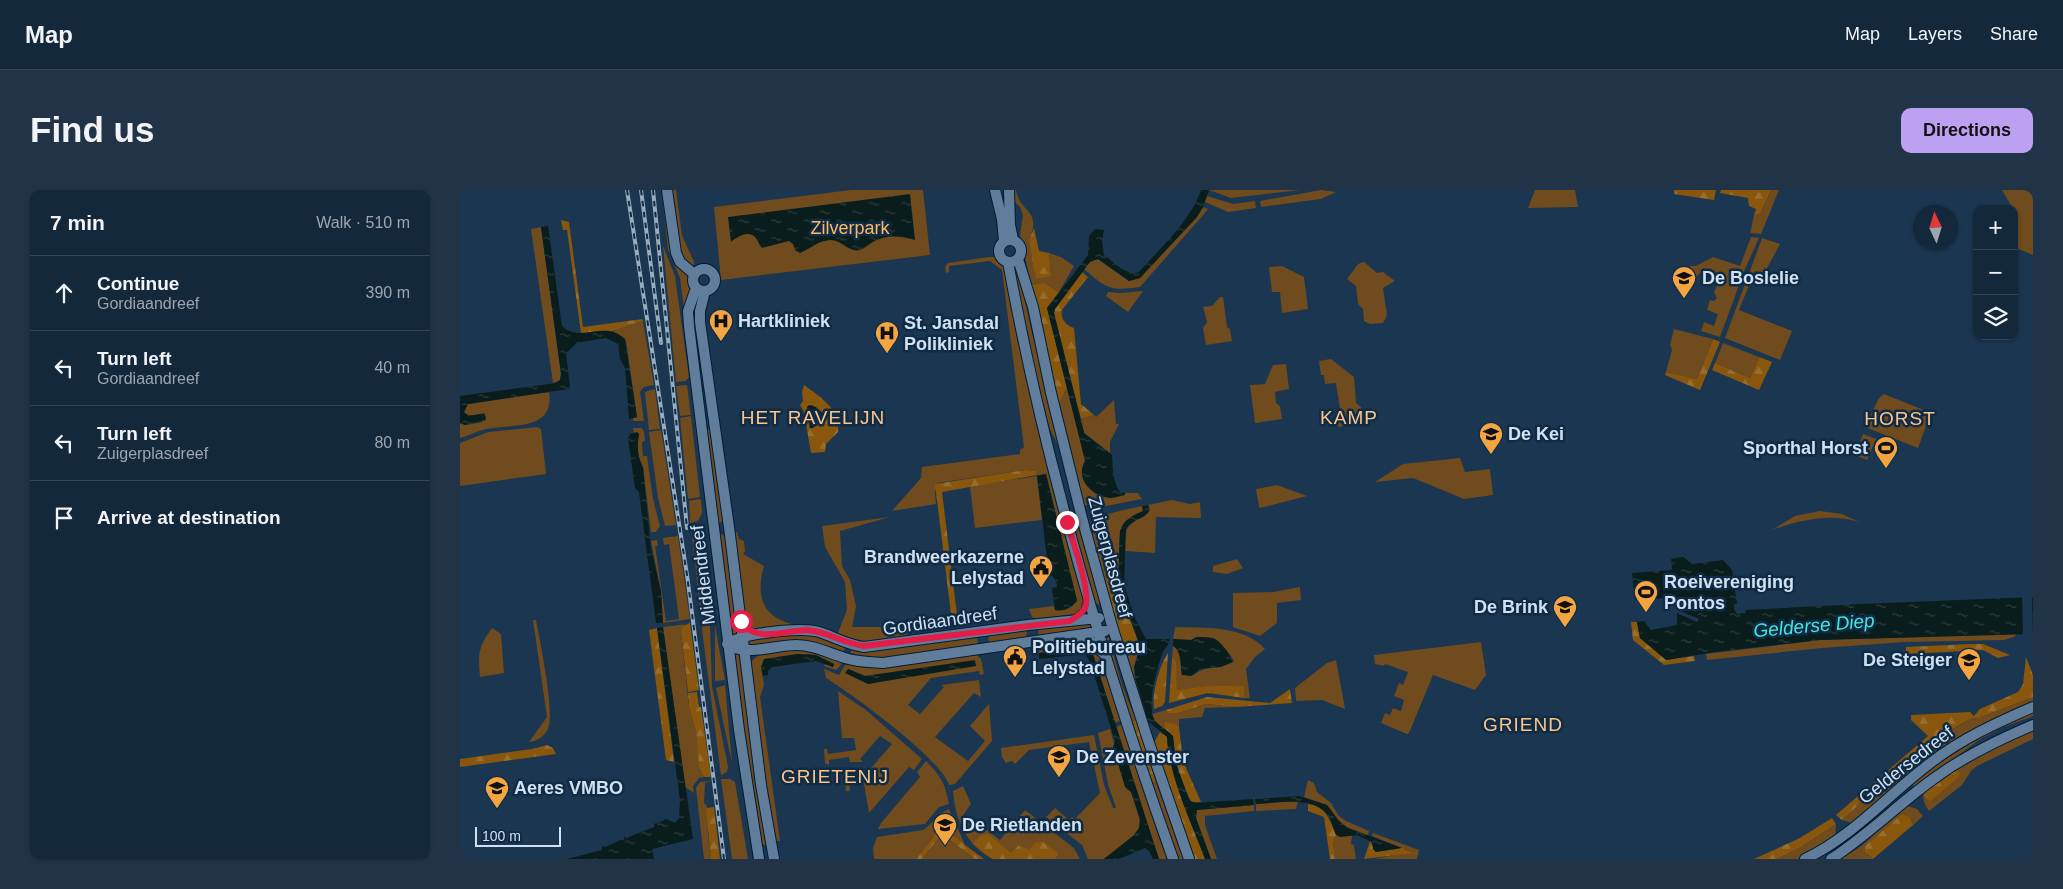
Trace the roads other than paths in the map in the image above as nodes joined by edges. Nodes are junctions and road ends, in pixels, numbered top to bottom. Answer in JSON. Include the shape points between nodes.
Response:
{"nodes":[{"id":1,"x":667,"y":190,"type":"edge"},
{"id":2,"x":995,"y":190,"type":"edge"},
{"id":3,"x":1008,"y":190,"type":"edge"},
{"id":4,"x":1008,"y":240,"type":"junction"},
{"id":5,"x":1013,"y":260,"type":"junction"},
{"id":6,"x":694,"y":274,"type":"junction"},
{"id":7,"x":701,"y":290,"type":"junction"},
{"id":8,"x":1087,"y":592,"type":"junction"},
{"id":9,"x":1095,"y":619,"type":"junction"},
{"id":10,"x":741,"y":621,"type":"junction"},
{"id":11,"x":1070,"y":621,"type":"junction"},
{"id":12,"x":1111,"y":623,"type":"junction"},
{"id":13,"x":1100,"y":632,"type":"junction"},
{"id":14,"x":758,"y":634,"type":"junction"},
{"id":15,"x":1076,"y":637,"type":"junction"},
{"id":16,"x":744,"y":638,"type":"junction"},
{"id":17,"x":728,"y":644,"type":"junction"},
{"id":18,"x":761,"y":648,"type":"junction"},
{"id":19,"x":745,"y":650,"type":"junction"},
{"id":20,"x":1106,"y":657,"type":"junction"},
{"id":21,"x":747,"y":667,"type":"junction"},
{"id":22,"x":2033,"y":707,"type":"edge"},
{"id":23,"x":2033,"y":725,"type":"edge"},
{"id":24,"x":760,"y":859,"type":"edge"},
{"id":25,"x":774,"y":859,"type":"edge"},
{"id":26,"x":1173,"y":859,"type":"edge"},
{"id":27,"x":1189,"y":859,"type":"edge"},
{"id":28,"x":1805,"y":859,"type":"edge"},
{"id":29,"x":1831,"y":859,"type":"edge"}],
"edges":[{"from":1,"to":6,"type":"main road","via":[[676,253],[680,262]]},
{"from":2,"to":4,"type":"main road"},
{"from":3,"to":4,"type":"main road"},
{"from":4,"to":5,"type":"main road","via":[[1018,242],[1021,248],[1021,254]]},
{"from":4,"to":5,"type":"main road","via":[[999,247],[999,253],[1002,259]]},
{"from":5,"to":8,"type":"main road","name":"Zuigerplasdreef","via":[[1040,414]]},
{"from":5,"to":12,"type":"main road","name":"Zuigerplasdreef","via":[[1033,307],[1051,393]]},
{"from":6,"to":7,"type":"main road","via":[[692,281]]},
{"from":6,"to":7,"type":"main road","via":[[702,269],[712,272],[715,278],[714,285]]},
{"from":7,"to":10,"type":"main road","name":"Middendreef","via":[[700,316]]},
{"from":7,"to":17,"type":"main road","name":"Middendreef","via":[[688,311],[689,326]]},
{"from":8,"to":9,"type":"main road","name":"Zuigerplasdreef"},
{"from":8,"to":11,"type":"main road","via":[[1085,607]]},
{"from":9,"to":11,"type":"main road","name":"Gordiaandreef"},
{"from":9,"to":12,"type":"main road","name":"Gordiaandreef"},
{"from":9,"to":13,"type":"main road","name":"Zuigerplasdreef"},
{"from":10,"to":14,"type":"main road","via":[[747,629]]},
{"from":10,"to":16,"type":"main road","name":"Middendreef"},
{"from":11,"to":14,"type":"main road","name":"Gordiaandreef","via":[[864,646],[850,645],[809,630]]},
{"from":12,"to":13,"type":"main road","name":"Gordiaandreef"},
{"from":12,"to":27,"type":"main road","name":"Zuigerplasdreef"},
{"from":13,"to":15,"type":"main road","name":"Gordiaandreef"},
{"from":13,"to":20,"type":"main road","name":"Zuigerplasdreef"},
{"from":14,"to":16,"type":"main road","name":"Gordiaandreef"},
{"from":15,"to":18,"type":"main road","name":"Gordiaandreef","via":[[883,663],[846,658],[811,645]]},
{"from":15,"to":20,"type":"main road","via":[[1092,643]]},
{"from":16,"to":17,"type":"main road","name":"Gordiaandreef"},
{"from":16,"to":19,"type":"main road","name":"Middendreef"},
{"from":17,"to":19,"type":"main road","name":"Gordiaandreef"},
{"from":17,"to":24,"type":"main road","name":"Middendreef","via":[[743,764]]},
{"from":18,"to":19,"type":"main road","name":"Gordiaandreef"},
{"from":18,"to":21,"type":"main road"},
{"from":19,"to":21,"type":"main road","name":"Middendreef"},
{"from":20,"to":26,"type":"main road","name":"Zuigerplasdreef"},
{"from":21,"to":25,"type":"main road","name":"Middendreef","via":[[761,785]]},
{"from":22,"to":28,"type":"main road","name":"Geldersedreef","via":[[1997,722],[1947,751],[1847,834]]},
{"from":23,"to":29,"type":"main road","name":"Geldersedreef","via":[[1997,740],[1955,764]]}]}
